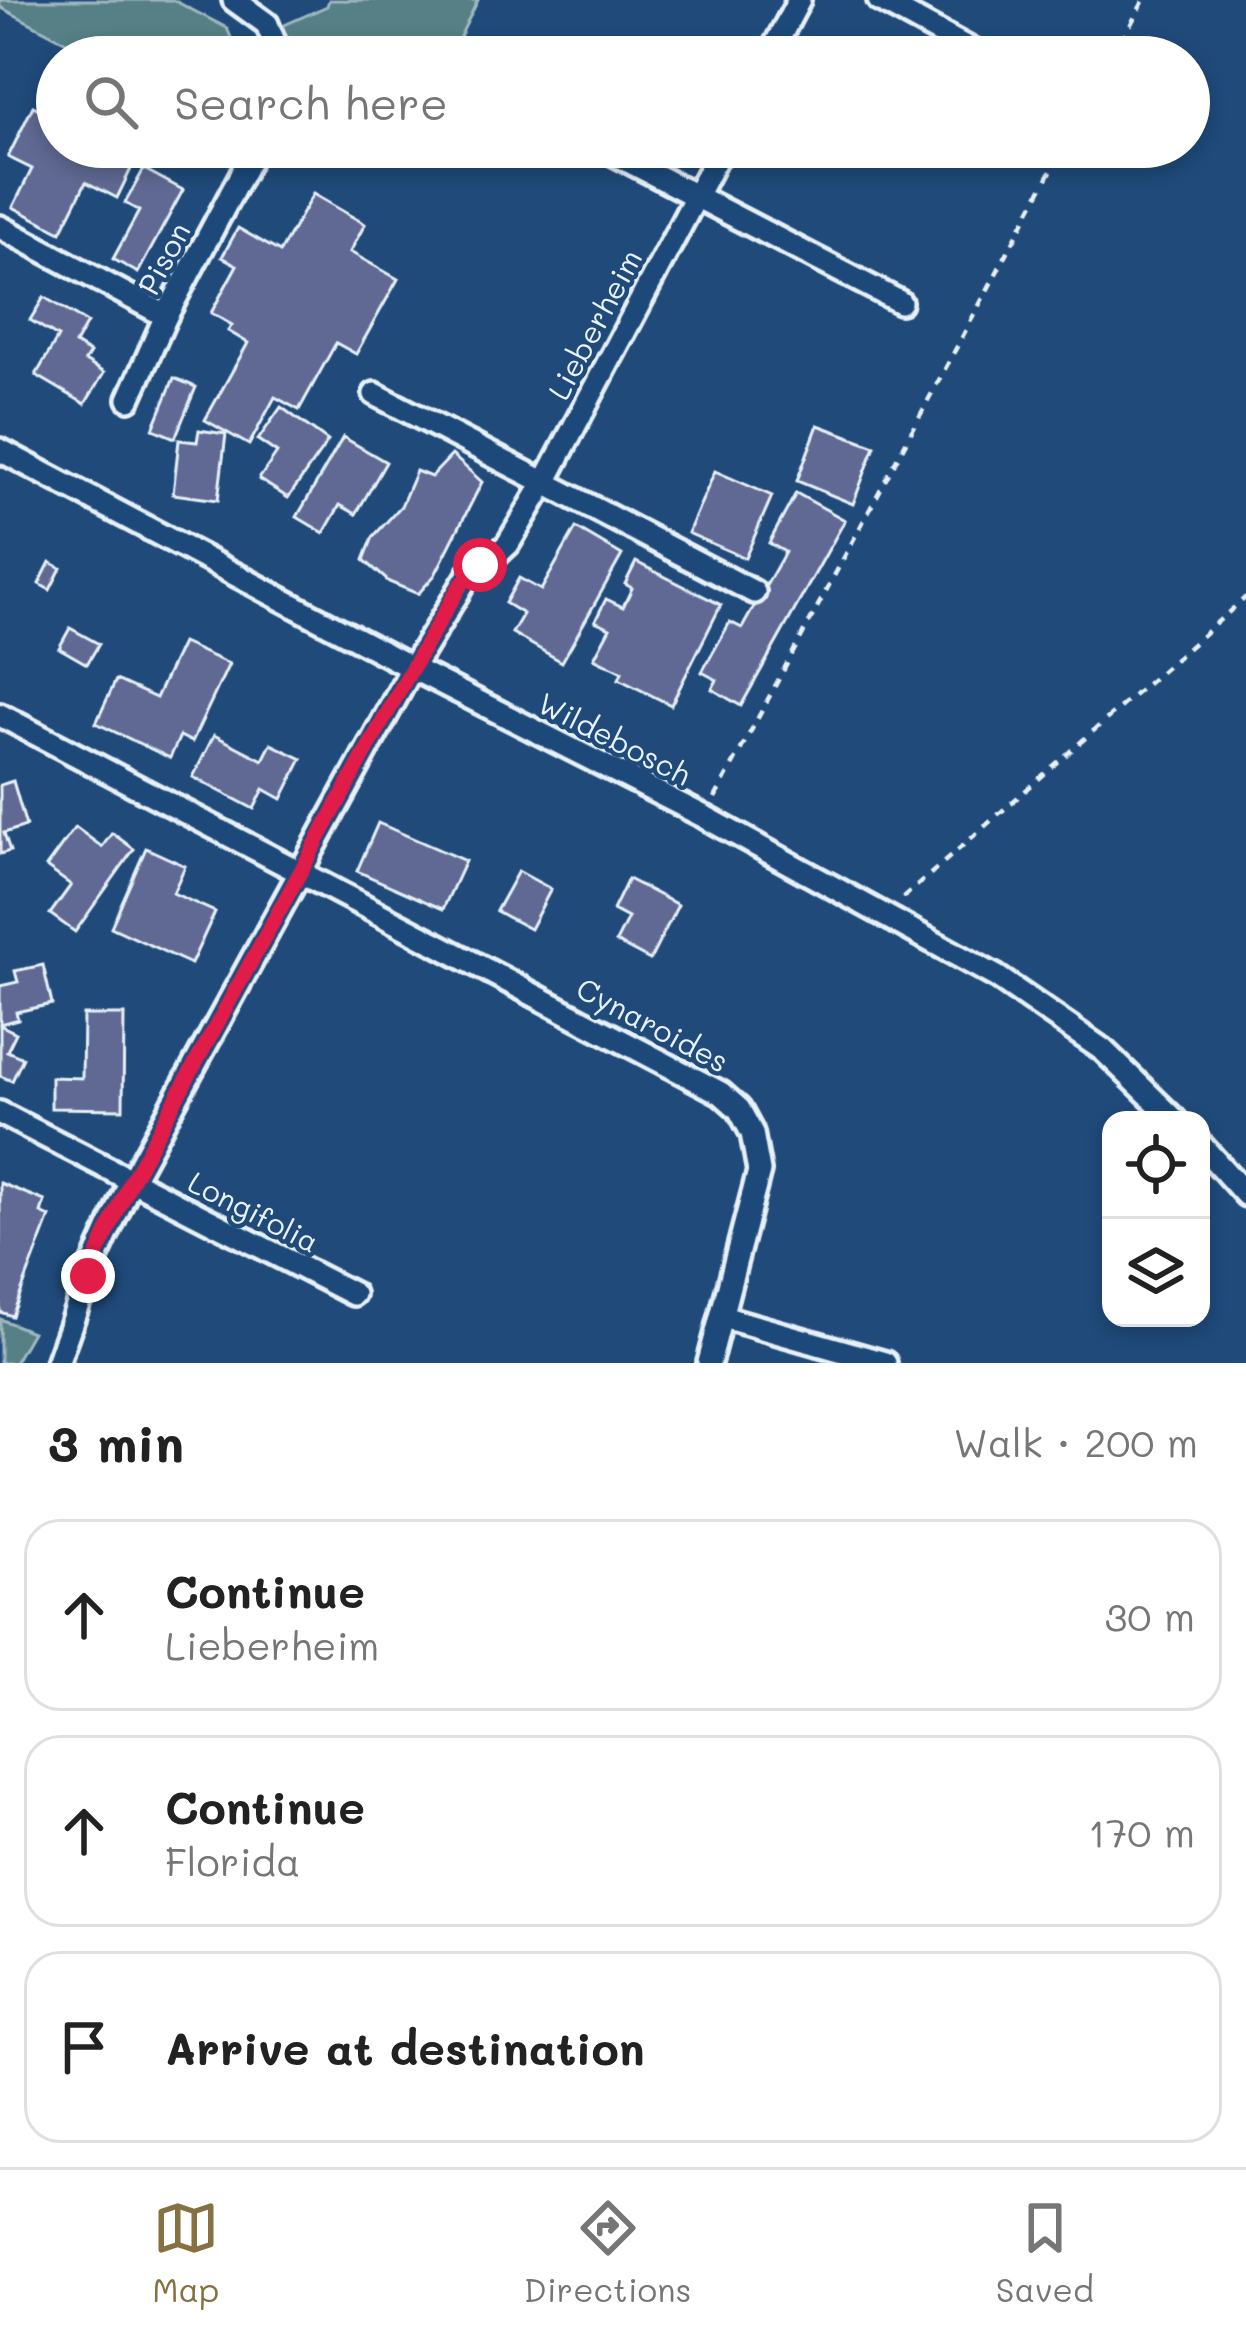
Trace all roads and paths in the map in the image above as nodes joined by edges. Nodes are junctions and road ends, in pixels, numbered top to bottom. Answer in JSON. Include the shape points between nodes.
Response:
{"nodes":[{"id":1,"x":234,"y":0,"type":"edge"},
{"id":2,"x":799,"y":0,"type":"edge"},
{"id":3,"x":879,"y":0,"type":"edge"},
{"id":4,"x":1144,"y":0,"type":"edge"},
{"id":5,"x":272,"y":36,"type":"edge"},
{"id":6,"x":780,"y":36,"type":"edge"},
{"id":7,"x":946,"y":36,"type":"edge"},
{"id":8,"x":1124,"y":36,"type":"edge"},
{"id":9,"x":245,"y":168,"type":"edge"},
{"id":10,"x":644,"y":168,"type":"edge"},
{"id":11,"x":711,"y":168,"type":"edge"},
{"id":12,"x":1053,"y":168,"type":"edge"},
{"id":13,"x":697,"y":195,"type":"junction"},
{"id":14,"x":0,"y":227,"type":"edge"},
{"id":15,"x":900,"y":302,"type":"dead end"},
{"id":16,"x":166,"y":316,"type":"junction"},
{"id":17,"x":375,"y":394,"type":"dead end"},
{"id":18,"x":129,"y":399,"type":"dead end"},
{"id":19,"x":0,"y":450,"type":"edge"},
{"id":20,"x":545,"y":482,"type":"junction"},
{"id":21,"x":754,"y":592,"type":"dead end"},
{"id":22,"x":1246,"y":597,"type":"edge"},
{"id":23,"x":412,"y":668,"type":"junction"},
{"id":24,"x":0,"y":715,"type":"edge"},
{"id":25,"x":705,"y":818,"type":"junction"},
{"id":26,"x":301,"y":874,"type":"junction"},
{"id":27,"x":884,"y":915,"type":"junction"},
{"id":28,"x":1166,"y":1111,"type":"edge"},
{"id":29,"x":0,"y":1113,"type":"edge"},
{"id":30,"x":1210,"y":1155,"type":"edge"},
{"id":31,"x":130,"y":1183,"type":"junction"},
{"id":32,"x":1246,"y":1195,"type":"edge"},
{"id":33,"x":353,"y":1294,"type":"dead end"},
{"id":34,"x":723,"y":1317,"type":"junction"},
{"id":35,"x":57,"y":1363,"type":"edge"},
{"id":36,"x":709,"y":1363,"type":"edge"},
{"id":37,"x":885,"y":1363,"type":"edge"}],
"edges":[{"from":1,"to":5,"type":"street"},
{"from":2,"to":6,"type":"street"},
{"from":3,"to":7,"type":"street"},
{"from":4,"to":8,"type":"path"},
{"from":9,"to":16,"type":"street","name":"Pison"},
{"from":10,"to":13,"type":"street"},
{"from":11,"to":13,"type":"street","name":"Lieberheim"},
{"from":12,"to":25,"type":"path"},
{"from":13,"to":15,"type":"street"},
{"from":13,"to":20,"type":"street","name":"Lieberheim"},
{"from":14,"to":16,"type":"street"},
{"from":16,"to":18,"type":"street","name":"Pison"},
{"from":17,"to":20,"type":"street"},
{"from":19,"to":23,"type":"street","name":"Wildebosch"},
{"from":20,"to":21,"type":"street"},
{"from":20,"to":23,"type":"street","name":"Lieberheim","via":[[501,553],[460,586]]},
{"from":22,"to":27,"type":"path"},
{"from":23,"to":25,"type":"street","name":"Wildebosch"},
{"from":23,"to":26,"type":"street","name":"Lieberheim"},
{"from":24,"to":26,"type":"street"},
{"from":25,"to":27,"type":"street","name":"Wildebosch"},
{"from":26,"to":31,"type":"street","name":"Lieberheim"},
{"from":26,"to":34,"type":"street","name":"Cynaroides","via":[[698,1079],[739,1109],[759,1171]]},
{"from":27,"to":28,"type":"street","name":"Wildebosch","via":[[1052,1011]]},
{"from":29,"to":31,"type":"street","name":"Longifolia"},
{"from":30,"to":32,"type":"street"},
{"from":31,"to":33,"type":"street","name":"Longifolia"},
{"from":31,"to":35,"type":"street","name":"Lieberheim"},
{"from":34,"to":36,"type":"street","name":"Cynaroides"},
{"from":34,"to":37,"type":"street"}]}
